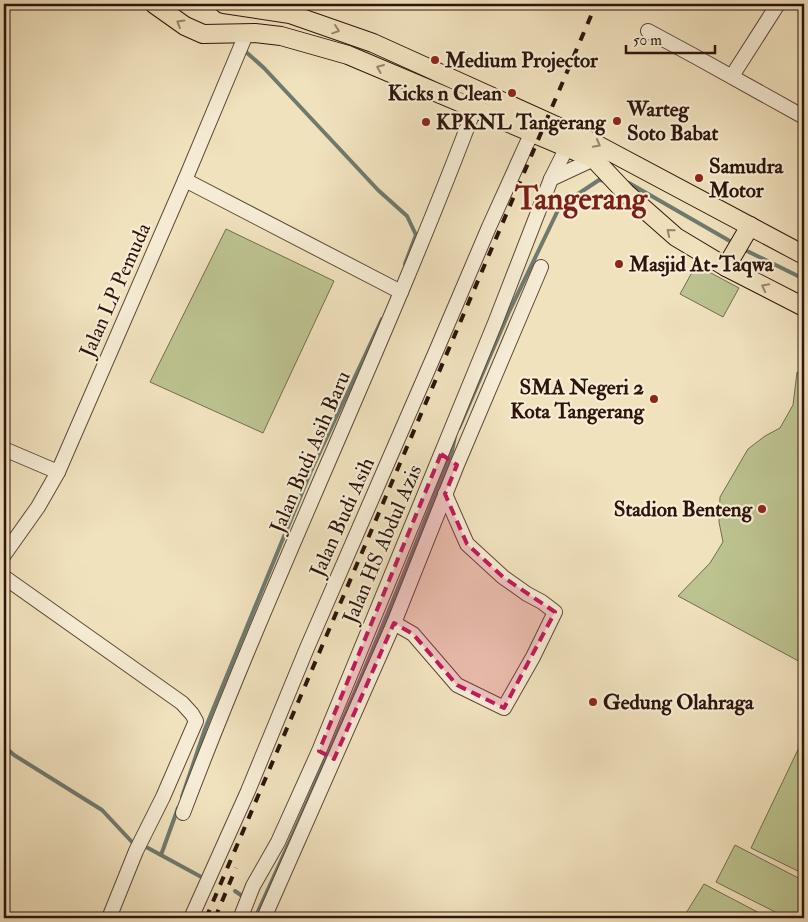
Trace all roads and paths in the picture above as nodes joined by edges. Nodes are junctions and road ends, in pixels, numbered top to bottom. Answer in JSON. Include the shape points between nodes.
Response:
{"nodes":[{"id":1,"x":154,"y":4,"type":"edge"},
{"id":2,"x":224,"y":4,"type":"edge"},
{"id":3,"x":778,"y":4,"type":"edge"},
{"id":4,"x":293,"y":9,"type":"edge"},
{"id":5,"x":648,"y":31,"type":"dead end"},
{"id":6,"x":242,"y":32,"type":"junction"},
{"id":7,"x":732,"y":76,"type":"junction"},
{"id":8,"x":475,"y":107,"type":"junction"},
{"id":9,"x":804,"y":117,"type":"edge"},
{"id":10,"x":532,"y":132,"type":"junction"},
{"id":11,"x":567,"y":147,"type":"junction"},
{"id":12,"x":597,"y":162,"type":"junction"},
{"id":13,"x":551,"y":179,"type":"junction"},
{"id":14,"x":185,"y":180,"type":"junction"},
{"id":15,"x":748,"y":229,"type":"junction"},
{"id":16,"x":804,"y":255,"type":"edge"},
{"id":17,"x":728,"y":264,"type":"junction"},
{"id":18,"x":541,"y":266,"type":"dead end"},
{"id":19,"x":396,"y":289,"type":"junction"},
{"id":20,"x":804,"y":307,"type":"edge"},
{"id":21,"x":495,"y":323,"type":"junction"},
{"id":22,"x":507,"y":350,"type":"junction"},
{"id":23,"x":4,"y":449,"type":"edge"},
{"id":24,"x":441,"y":454,"type":"junction"},
{"id":25,"x":457,"y":465,"type":"junction"},
{"id":26,"x":58,"y":472,"type":"junction"},
{"id":27,"x":445,"y":494,"type":"junction"},
{"id":28,"x":4,"y":555,"type":"edge"},
{"id":29,"x":4,"y":577,"type":"edge"},
{"id":30,"x":394,"y":623,"type":"junction"},
{"id":31,"x":326,"y":755,"type":"junction"},
{"id":32,"x":311,"y":770,"type":"junction"},
{"id":33,"x":325,"y":777,"type":"junction"},
{"id":34,"x":183,"y":813,"type":"dead end"},
{"id":35,"x":286,"y":846,"type":"junction"},
{"id":36,"x":265,"y":868,"type":"junction"},
{"id":37,"x":281,"y":877,"type":"junction"},
{"id":38,"x":244,"y":916,"type":"edge"},
{"id":39,"x":113,"y":917,"type":"edge"},
{"id":40,"x":191,"y":918,"type":"edge"},
{"id":41,"x":264,"y":918,"type":"edge"}],
"edges":[{"from":6,"to":1,"type":"main road","one_way":true,"via":[[211,35],[192,31]]},
{"from":2,"to":4,"type":"main road"},
{"from":3,"to":7,"type":"street"},
{"from":4,"to":15,"type":"main road","one_way":true,"via":[[579,135]]},
{"from":5,"to":7,"type":"street"},
{"from":8,"to":6,"type":"main road","one_way":true,"via":[[348,55],[281,36]]},
{"from":6,"to":14,"type":"street","name":"Jalan LP Pemuda"},
{"from":7,"to":9,"type":"street"},
{"from":8,"to":10,"type":"main road"},
{"from":8,"to":19,"type":"street","name":"Jalan Budi Asih Baru"},
{"from":10,"to":11,"type":"main road"},
{"from":10,"to":40,"type":"street","name":"Jalan Budi Asih"},
{"from":11,"to":12,"type":"main road"},
{"from":11,"to":13,"type":"street","name":"Jalan HS Abdul Azis"},
{"from":12,"to":13,"type":"street"},
{"from":17,"to":12,"type":"main road","one_way":true,"via":[[676,237],[626,193]]},
{"from":13,"to":21,"type":"street","name":"Jalan HS Abdul Azis"},
{"from":14,"to":19,"type":"street"},
{"from":14,"to":26,"type":"street","name":"Jalan LP Pemuda"},
{"from":15,"to":16,"type":"main road"},
{"from":15,"to":17,"type":"main road"},
{"from":20,"to":17,"type":"main road","one_way":true},
{"from":18,"to":22,"type":"street"},
{"from":19,"to":34,"type":"street","name":"Jalan Budi Asih Baru"},
{"from":21,"to":22,"type":"street"},
{"from":21,"to":24,"type":"street","name":"Jalan HS Abdul Azis"},
{"from":22,"to":25,"type":"street"},
{"from":23,"to":26,"type":"street"},
{"from":24,"to":25,"type":"street"},
{"from":24,"to":31,"type":"street","name":"Jalan HS Abdul Azis"},
{"from":25,"to":27,"type":"street"},
{"from":26,"to":28,"type":"street","name":"Jalan LP Pemuda"},
{"from":27,"to":30,"type":"street"},
{"from":27,"to":30,"type":"street","via":[[467,544],[503,577],[555,612],[504,708],[458,684],[412,634]]},
{"from":29,"to":39,"type":"street","via":[[182,703],[196,721],[136,851]]},
{"from":30,"to":31,"type":"street"},
{"from":31,"to":32,"type":"street","name":"Jalan HS Abdul Azis"},
{"from":31,"to":33,"type":"street"},
{"from":32,"to":33,"type":"street"},
{"from":32,"to":35,"type":"street","name":"Jalan HS Abdul Azis"},
{"from":33,"to":35,"type":"street"},
{"from":35,"to":36,"type":"street","name":"Jalan HS Abdul Azis"},
{"from":35,"to":37,"type":"street"},
{"from":36,"to":37,"type":"street"},
{"from":36,"to":38,"type":"street","name":"Jalan HS Abdul Azis","via":[[253,886]]},
{"from":37,"to":41,"type":"street"}]}
